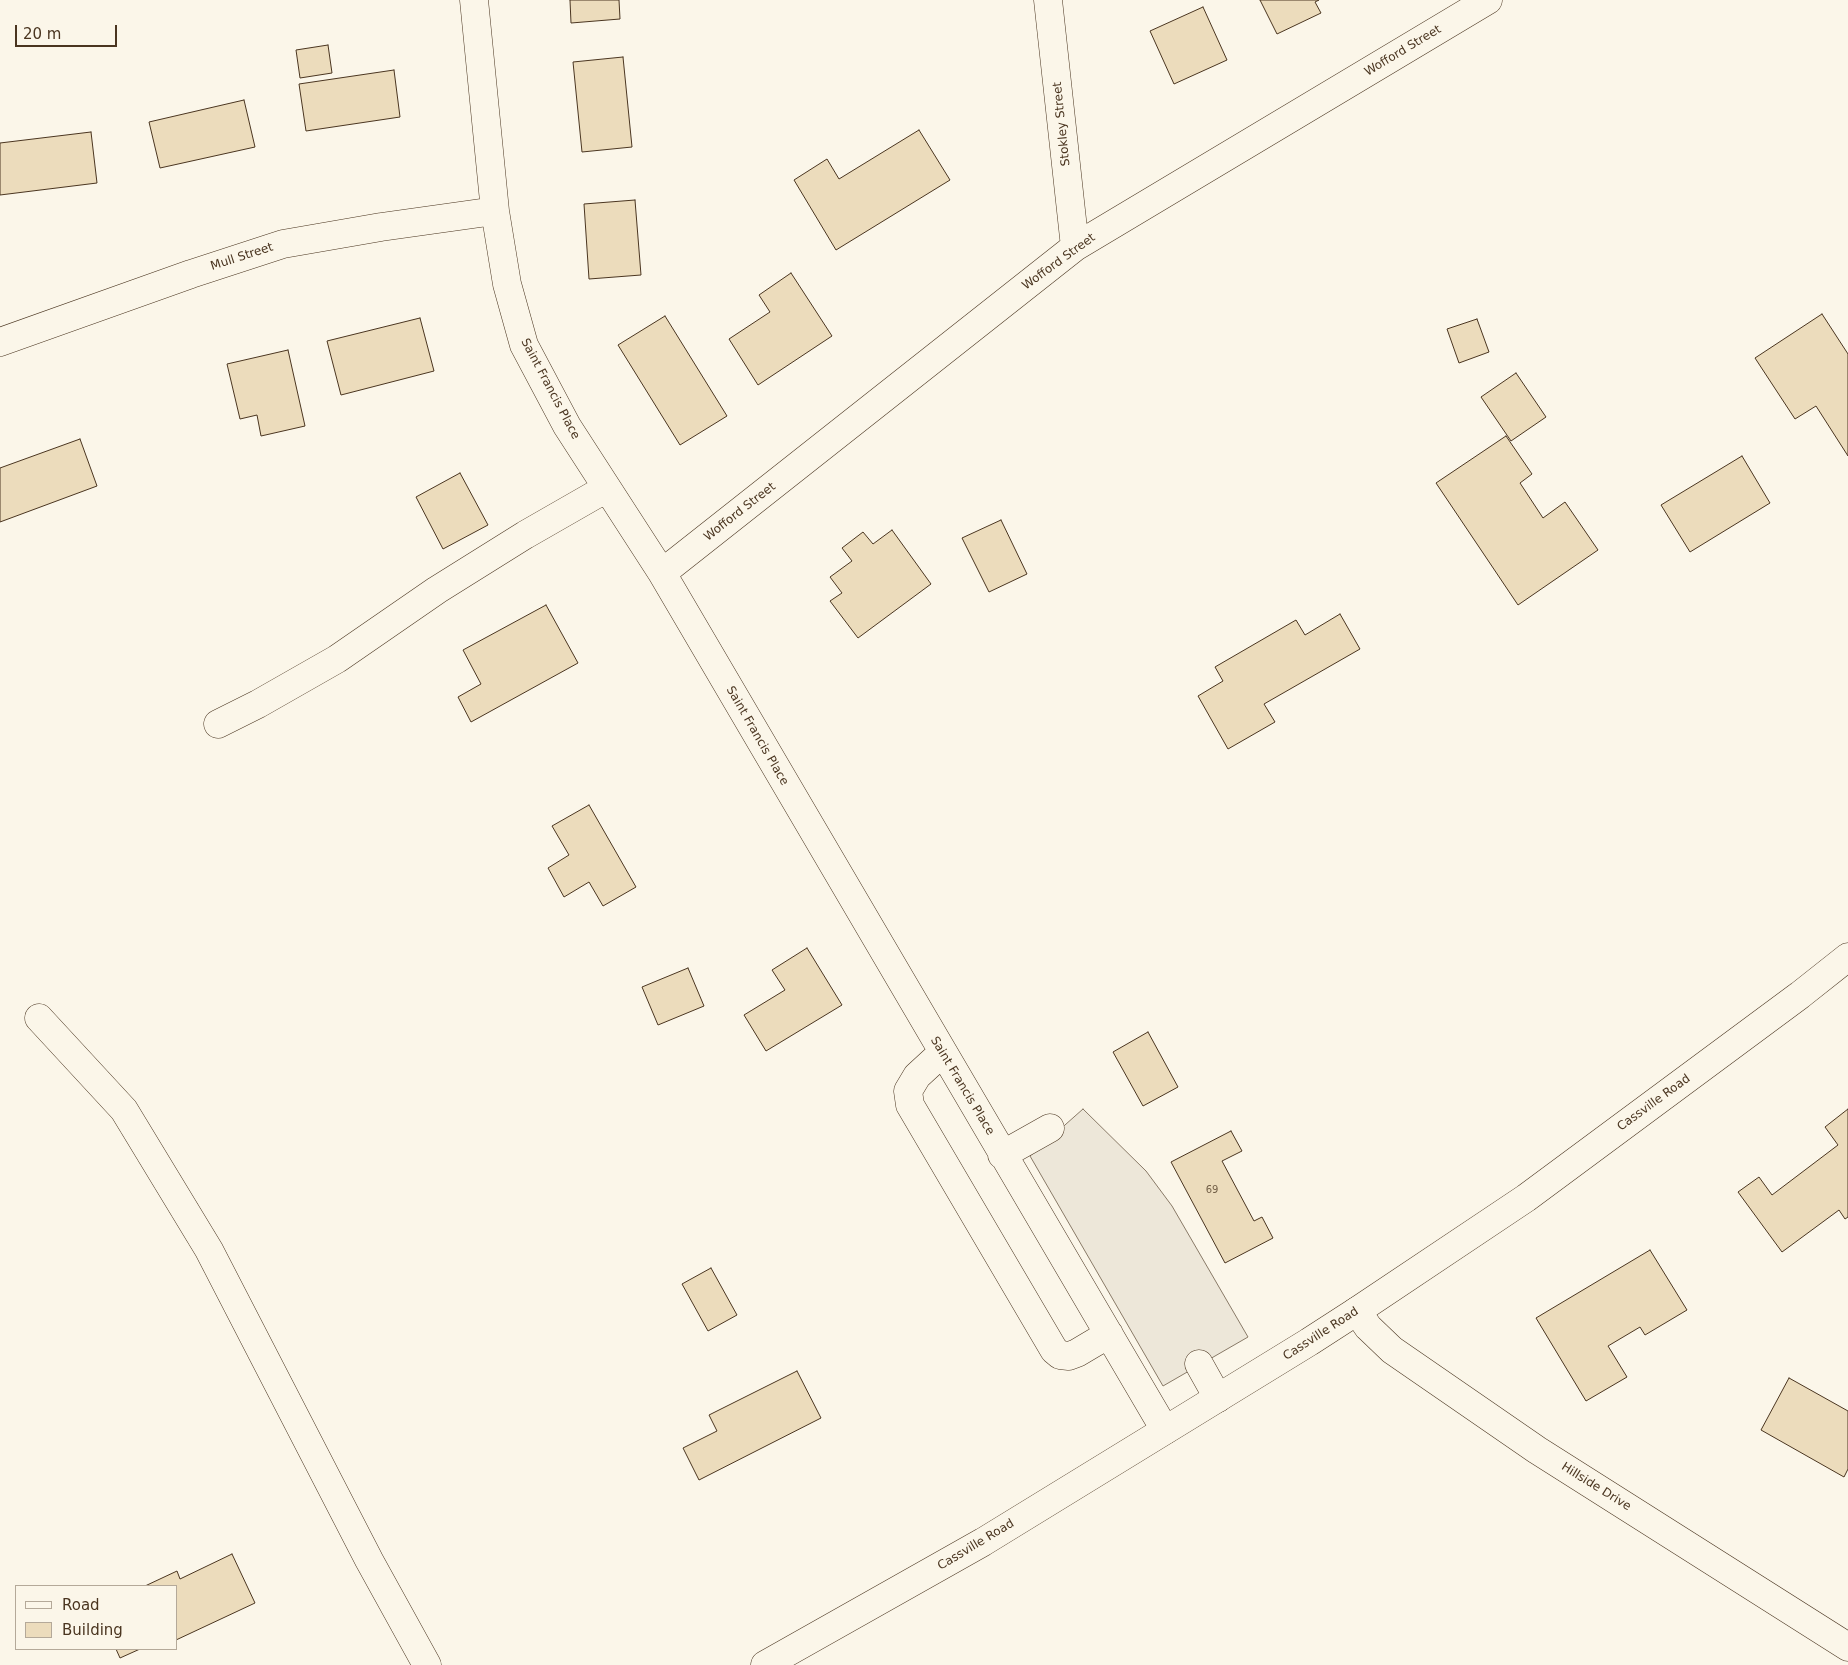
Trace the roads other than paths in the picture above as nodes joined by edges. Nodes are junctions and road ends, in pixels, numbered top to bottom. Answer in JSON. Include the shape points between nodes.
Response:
{"nodes":[{"id":1,"x":474,"y":0,"type":"edge"},
{"id":2,"x":1048,"y":0,"type":"edge"},
{"id":3,"x":1488,"y":0,"type":"edge"},
{"id":4,"x":495,"y":211,"type":"junction"},
{"id":5,"x":1075,"y":247,"type":"junction"},
{"id":6,"x":0,"y":342,"type":"edge"},
{"id":7,"x":607,"y":488,"type":"junction"},
{"id":8,"x":662,"y":573,"type":"junction"},
{"id":9,"x":218,"y":724,"type":"dead end"},
{"id":10,"x":1848,"y":957,"type":"edge"},
{"id":11,"x":39,"y":1018,"type":"dead end"},
{"id":12,"x":942,"y":1053,"type":"junction"},
{"id":13,"x":1050,"y":1128,"type":"dead end"},
{"id":14,"x":1002,"y":1155,"type":"junction"},
{"id":15,"x":1357,"y":1311,"type":"junction"},
{"id":16,"x":1109,"y":1334,"type":"junction"},
{"id":17,"x":1198,"y":1364,"type":"dead end"},
{"id":18,"x":1218,"y":1398,"type":"junction"},
{"id":19,"x":1165,"y":1430,"type":"junction"},
{"id":20,"x":1848,"y":1647,"type":"edge"},
{"id":21,"x":427,"y":1665,"type":"edge"},
{"id":22,"x":766,"y":1665,"type":"edge"}],
"edges":[{"from":1,"to":4,"type":"street","name":"Saint Francis Place"},
{"from":2,"to":5,"type":"street","name":"Stokley Street"},
{"from":3,"to":5,"type":"street","name":"Wofford Street"},
{"from":4,"to":6,"type":"street","name":"Mull Street","via":[[283,244]]},
{"from":4,"to":7,"type":"street","name":"Saint Francis Place","via":[[507,284],[524,345],[567,426]]},
{"from":5,"to":8,"type":"street","name":"Wofford Street"},
{"from":7,"to":8,"type":"street","name":"Saint Francis Place"},
{"from":7,"to":9,"type":"street","via":[[437,590],[336,659]]},
{"from":8,"to":12,"type":"street","name":"Saint Francis Place"},
{"from":10,"to":15,"type":"street","name":"Cassville Road","via":[[1526,1198]]},
{"from":11,"to":21,"type":"street","via":[[124,1110],[209,1250]]},
{"from":12,"to":14,"type":"street","name":"Saint Francis Place"},
{"from":12,"to":16,"type":"street","via":[[916,1076],[908,1092],[910,1105],[1049,1341],[1060,1356],[1069,1356]]},
{"from":13,"to":14,"type":"street"},
{"from":14,"to":16,"type":"street","name":"Saint Francis Place"},
{"from":15,"to":18,"type":"street","name":"Cassville Road"},
{"from":15,"to":20,"type":"street","name":"Hillside Drive","via":[[1392,1350],[1537,1450]]},
{"from":16,"to":19,"type":"street","name":"Saint Francis Place"},
{"from":17,"to":18,"type":"street"},
{"from":18,"to":19,"type":"street","name":"Cassville Road"},
{"from":19,"to":22,"type":"street","name":"Cassville Road","via":[[983,1542]]}]}
